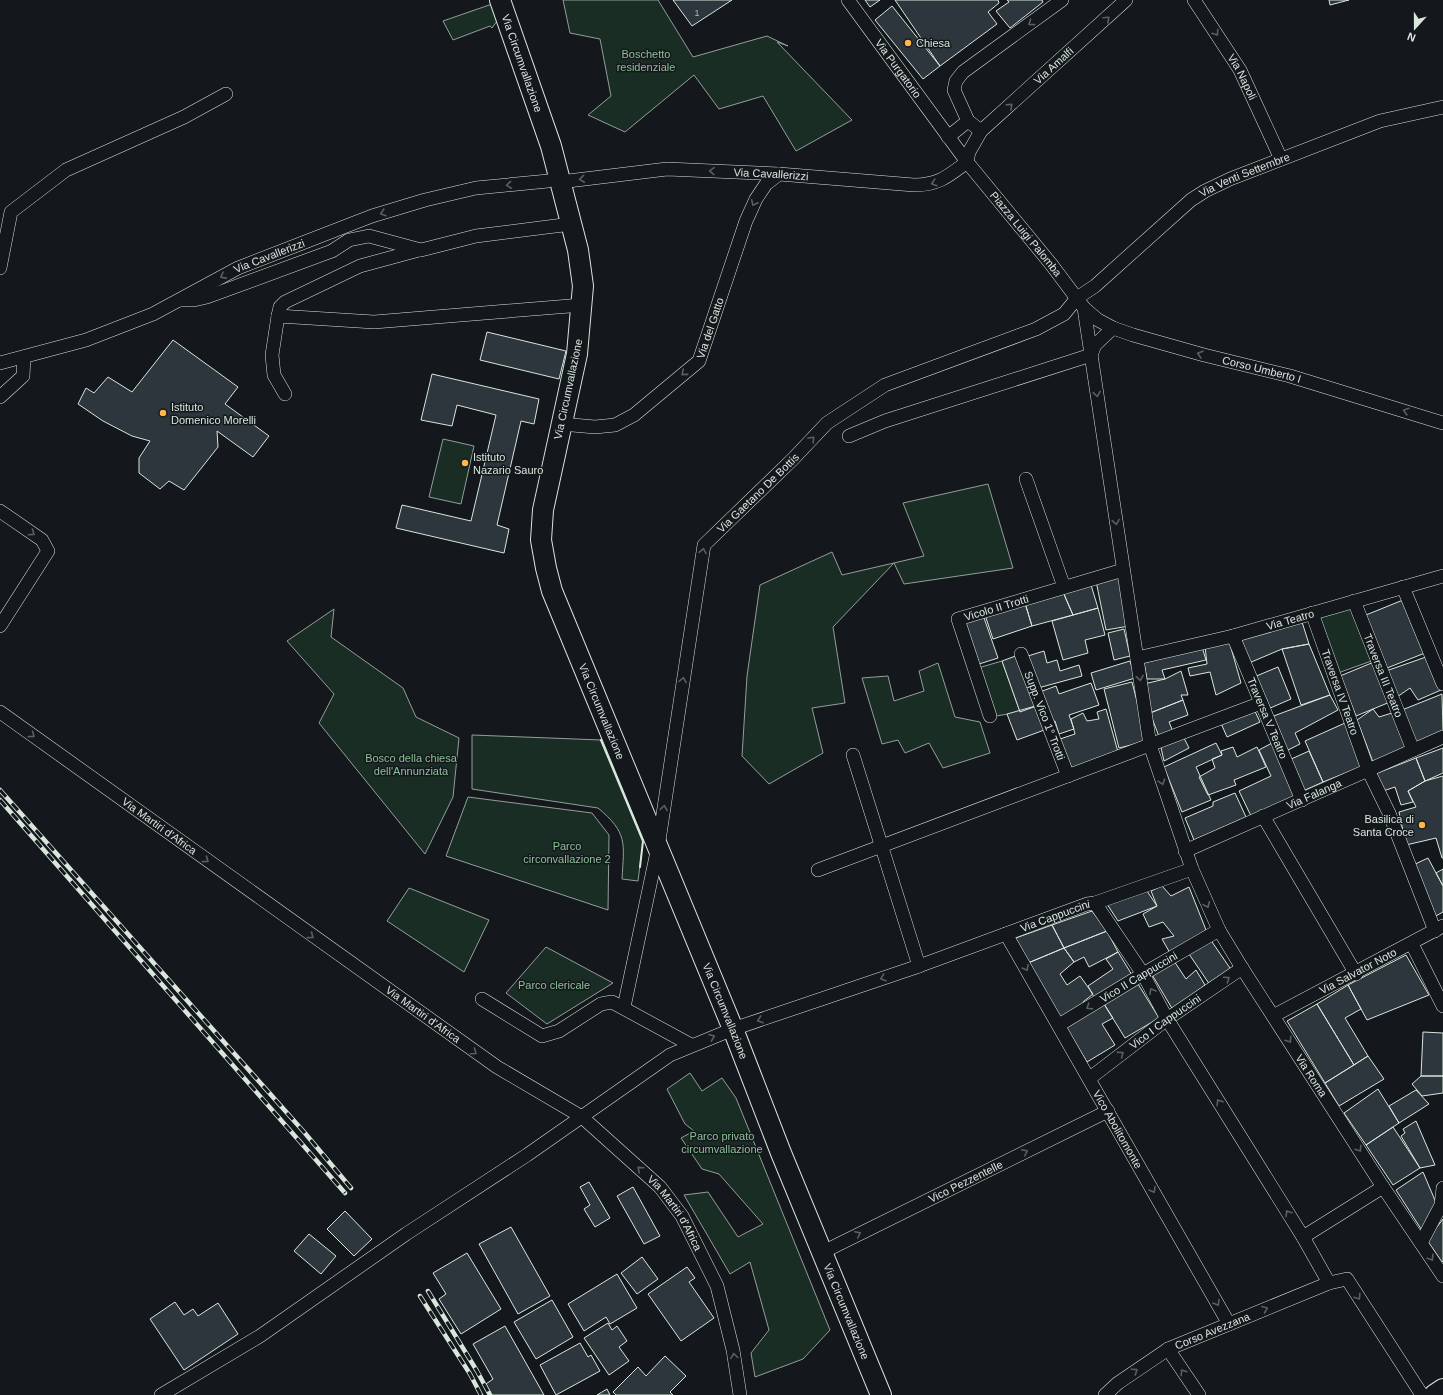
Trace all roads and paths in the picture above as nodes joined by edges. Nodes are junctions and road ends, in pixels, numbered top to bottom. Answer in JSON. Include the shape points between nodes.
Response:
{"nodes":[{"id":1,"x":500,"y":0,"type":"edge"},
{"id":2,"x":848,"y":0,"type":"edge"},
{"id":3,"x":1126,"y":0,"type":"edge"},
{"id":4,"x":1194,"y":0,"type":"edge"},
{"id":5,"x":1058,"y":1,"type":"edge"},
{"id":6,"x":226,"y":94,"type":"dead end"},
{"id":7,"x":1443,"y":107,"type":"edge"},
{"id":8,"x":968,"y":121,"type":"junction"},
{"id":9,"x":981,"y":131,"type":"junction"},
{"id":10,"x":948,"y":137,"type":"junction"},
{"id":11,"x":1281,"y":159,"type":"junction"},
{"id":12,"x":967,"y":162,"type":"junction"},
{"id":13,"x":779,"y":174,"type":"junction"},
{"id":14,"x":548,"y":181,"type":"dead end"},
{"id":15,"x":568,"y":181,"type":"dead end"},
{"id":16,"x":571,"y":224,"type":"junction"},
{"id":17,"x":421,"y":250,"type":"junction"},
{"id":18,"x":0,"y":268,"type":"edge"},
{"id":19,"x":177,"y":300,"type":"junction"},
{"id":20,"x":1080,"y":303,"type":"junction"},
{"id":21,"x":582,"y":305,"type":"junction"},
{"id":22,"x":278,"y":316,"type":"junction"},
{"id":23,"x":1113,"y":328,"type":"junction"},
{"id":24,"x":1091,"y":355,"type":"junction"},
{"id":25,"x":24,"y":357,"type":"junction"},
{"id":26,"x":0,"y":363,"type":"edge"},
{"id":27,"x":285,"y":394,"type":"dead end"},
{"id":28,"x":0,"y":397,"type":"edge"},
{"id":29,"x":1443,"y":422,"type":"edge"},
{"id":30,"x":561,"y":424,"type":"junction"},
{"id":31,"x":850,"y":436,"type":"dead end"},
{"id":32,"x":1026,"y":479,"type":"dead end"},
{"id":33,"x":0,"y":511,"type":"edge"},
{"id":34,"x":1123,"y":570,"type":"junction"},
{"id":35,"x":1443,"y":576,"type":"edge"},
{"id":36,"x":1064,"y":587,"type":"junction"},
{"id":37,"x":1403,"y":587,"type":"junction"},
{"id":38,"x":1354,"y":601,"type":"junction"},
{"id":39,"x":1312,"y":613,"type":"junction"},
{"id":40,"x":0,"y":626,"type":"edge"},
{"id":41,"x":1233,"y":636,"type":"junction"},
{"id":42,"x":1021,"y":654,"type":"dead end"},
{"id":43,"x":1137,"y":658,"type":"junction"},
{"id":44,"x":1443,"y":684,"type":"edge"},
{"id":45,"x":1261,"y":703,"type":"junction"},
{"id":46,"x":0,"y":712,"type":"edge"},
{"id":47,"x":990,"y":716,"type":"dead end"},
{"id":48,"x":1443,"y":737,"type":"edge"},
{"id":49,"x":1150,"y":745,"type":"junction"},
{"id":50,"x":1413,"y":750,"type":"junction"},
{"id":51,"x":853,"y":755,"type":"dead end"},
{"id":52,"x":1368,"y":770,"type":"junction"},
{"id":53,"x":1068,"y":776,"type":"junction"},
{"id":54,"x":1302,"y":800,"type":"junction"},
{"id":55,"x":1263,"y":816,"type":"junction"},
{"id":56,"x":882,"y":846,"type":"junction"},
{"id":57,"x":658,"y":847,"type":"junction"},
{"id":58,"x":1185,"y":851,"type":"junction"},
{"id":59,"x":1192,"y":869,"type":"junction"},
{"id":60,"x":818,"y":870,"type":"dead end"},
{"id":61,"x":1095,"y":903,"type":"junction"},
{"id":62,"x":1439,"y":929,"type":"edge"},
{"id":63,"x":1219,"y":930,"type":"junction"},
{"id":64,"x":1006,"y":934,"type":"junction"},
{"id":65,"x":1412,"y":944,"type":"junction"},
{"id":66,"x":919,"y":966,"type":"junction"},
{"id":67,"x":1242,"y":968,"type":"junction"},
{"id":68,"x":1143,"y":974,"type":"junction"},
{"id":69,"x":1356,"y":974,"type":"junction"},
{"id":70,"x":482,"y":999,"type":"dead end"},
{"id":71,"x":1443,"y":1006,"type":"edge"},
{"id":72,"x":624,"y":1007,"type":"junction"},
{"id":73,"x":1273,"y":1016,"type":"junction"},
{"id":74,"x":1167,"y":1019,"type":"junction"},
{"id":75,"x":1059,"y":1025,"type":"junction"},
{"id":76,"x":733,"y":1030,"type":"junction"},
{"id":77,"x":692,"y":1045,"type":"junction"},
{"id":78,"x":1090,"y":1078,"type":"junction"},
{"id":79,"x":1108,"y":1111,"type":"junction"},
{"id":80,"x":582,"y":1117,"type":"junction"},
{"id":81,"x":1383,"y":1187,"type":"junction"},
{"id":82,"x":1443,"y":1188,"type":"edge"},
{"id":83,"x":1303,"y":1237,"type":"junction"},
{"id":84,"x":1421,"y":1243,"type":"junction"},
{"id":85,"x":823,"y":1252,"type":"junction"},
{"id":86,"x":1443,"y":1276,"type":"edge"},
{"id":87,"x":1329,"y":1282,"type":"junction"},
{"id":88,"x":1229,"y":1324,"type":"junction"},
{"id":89,"x":1168,"y":1349,"type":"junction"},
{"id":90,"x":1443,"y":1389,"type":"edge"},
{"id":91,"x":177,"y":1391,"type":"edge"},
{"id":92,"x":161,"y":1395,"type":"edge"},
{"id":93,"x":740,"y":1395,"type":"edge"},
{"id":94,"x":881,"y":1395,"type":"edge"},
{"id":95,"x":1105,"y":1395,"type":"edge"},
{"id":96,"x":1199,"y":1395,"type":"edge"},
{"id":97,"x":1422,"y":1395,"type":"edge"},
{"id":98,"x":1434,"y":1395,"type":"edge"}],
"edges":[{"from":1,"to":16,"type":"main road","name":"Via Circumvallazione","via":[[550,146]]},
{"from":2,"to":10,"type":"street","name":"Via Purgatorio"},
{"from":9,"to":3,"type":"street","name":"Via Amalfi","one_way":true},
{"from":4,"to":11,"type":"street","name":"Via Napoli","one_way":true,"via":[[1240,70]]},
{"from":5,"to":8,"type":"street","one_way":true,"via":[[963,72],[956,81],[954,90]]},
{"from":6,"to":18,"type":"street","via":[[184,118],[66,170],[10,212]]},
{"from":7,"to":11,"type":"street","name":"Via Venti Settembre","via":[[1380,121]]},
{"from":8,"to":9,"type":"street"},
{"from":8,"to":10,"type":"street"},
{"from":9,"to":12,"type":"street","name":"Via Amalfi","via":[[969,152]]},
{"from":10,"to":12,"type":"street","name":"Via Purgatorio"},
{"from":11,"to":20,"type":"street","name":"Via Venti Settembre","via":[[1230,179],[1191,200],[1095,286]]},
{"from":12,"to":13,"type":"street","name":"Via Cavallerizzi","one_way":true,"via":[[942,180],[929,185]]},
{"from":12,"to":20,"type":"street","name":"Piazza Luigi Palomba"},
{"from":13,"to":15,"type":"street","name":"Via Cavallerizzi","one_way":true,"via":[[667,170]]},
{"from":13,"to":30,"type":"street","name":"Via del Gatto","one_way":true,"via":[[766,184],[753,204],[699,361],[634,415],[615,426]]},
{"from":14,"to":19,"type":"street","name":"Via Cavallerizzi","one_way":true,"via":[[476,188],[372,216],[238,268]]},
{"from":16,"to":17,"type":"street","via":[[476,236]]},
{"from":16,"to":21,"type":"main road","name":"Via Circumvallazione","via":[[583,286]]},
{"from":17,"to":19,"type":"street","via":[[369,236],[355,238],[332,251],[207,298]]},
{"from":17,"to":22,"type":"street","via":[[360,266],[285,302]]},
{"from":19,"to":25,"type":"street","name":"Via Cavallerizzi","via":[[152,314],[86,340]]},
{"from":20,"to":23,"type":"street","name":"Corso Umberto I","via":[[1098,320]]},
{"from":20,"to":24,"type":"street","name":"Via Roma"},
{"from":57,"to":20,"type":"street","name":"Via Gaetano De Bottis","one_way":true,"via":[[704,545],[827,423],[885,385],[1036,329]]},
{"from":21,"to":22,"type":"street","via":[[374,322]]},
{"from":21,"to":30,"type":"main road","name":"Via Circumvallazione","via":[[577,354]]},
{"from":22,"to":27,"type":"street","via":[[272,355],[274,376]]},
{"from":23,"to":24,"type":"street","via":[[1095,345]]},
{"from":29,"to":23,"type":"street","name":"Corso Umberto I","one_way":true,"via":[[1290,376],[1204,355]]},
{"from":24,"to":31,"type":"street","via":[[885,422]]},
{"from":24,"to":34,"type":"street","name":"Via Roma","one_way":true},
{"from":25,"to":26,"type":"street","name":"Via Cavallerizzi"},
{"from":25,"to":28,"type":"street","via":[[23,376]]},
{"from":30,"to":57,"type":"main road","name":"Via Circumvallazione","via":[[543,510],[541,540],[546,568],[552,591]]},
{"from":32,"to":36,"type":"street"},
{"from":33,"to":40,"type":"street","one_way":true,"via":[[42,540],[48,551]]},
{"from":34,"to":36,"type":"street","name":"Vicolo II Trotti"},
{"from":34,"to":43,"type":"street","name":"Via Roma"},
{"from":35,"to":37,"type":"street","name":"Via Teatro"},
{"from":36,"to":47,"type":"street","name":"Vicolo II Trotti","via":[[958,619]]},
{"from":37,"to":38,"type":"street","name":"Via Teatro"},
{"from":37,"to":44,"type":"street"},
{"from":38,"to":39,"type":"street","name":"Via Teatro"},
{"from":38,"to":50,"type":"street","name":"Traversa III Teatro"},
{"from":39,"to":41,"type":"street","name":"Via Teatro"},
{"from":39,"to":52,"type":"street","name":"Traversa IV Teatro"},
{"from":41,"to":43,"type":"street","name":"Via Teatro"},
{"from":41,"to":45,"type":"street","name":"Traversa V Teatro"},
{"from":42,"to":53,"type":"street","name":"Supp. Vico 1° Trotti"},
{"from":43,"to":49,"type":"street","name":"Via Roma","one_way":true},
{"from":45,"to":49,"type":"street"},
{"from":45,"to":54,"type":"street","name":"Traversa V Teatro"},
{"from":46,"to":80,"type":"street","name":"Via Martiri d'Africa","one_way":true,"via":[[497,1067]]},
{"from":48,"to":50,"type":"street","name":"Via Falanga"},
{"from":49,"to":53,"type":"street"},
{"from":49,"to":58,"type":"street","name":"Via Roma","one_way":true},
{"from":50,"to":52,"type":"street","name":"Via Falanga"},
{"from":51,"to":56,"type":"street"},
{"from":52,"to":54,"type":"street","name":"Via Falanga"},
{"from":52,"to":62,"type":"street","name":"Traversa IV Teatro"},
{"from":53,"to":56,"type":"street"},
{"from":54,"to":55,"type":"street","name":"Via Falanga"},
{"from":55,"to":58,"type":"street","name":"Via Falanga"},
{"from":55,"to":69,"type":"street"},
{"from":56,"to":60,"type":"street"},
{"from":56,"to":66,"type":"street"},
{"from":57,"to":72,"type":"street","name":"Via Gaetano De Bottis"},
{"from":57,"to":76,"type":"main road","name":"Via Circumvallazione"},
{"from":58,"to":59,"type":"street","name":"Via Roma"},
{"from":59,"to":61,"type":"street","name":"Via Cappuccini"},
{"from":59,"to":63,"type":"street","name":"Via Roma","one_way":true},
{"from":61,"to":64,"type":"street","name":"Via Cappuccini"},
{"from":61,"to":68,"type":"street"},
{"from":62,"to":65,"type":"street","name":"Via Salvator Noto"},
{"from":63,"to":67,"type":"street","name":"Via Roma"},
{"from":63,"to":68,"type":"street","name":"Vico II Cappuccini"},
{"from":64,"to":66,"type":"street","name":"Via Cappuccini"},
{"from":64,"to":75,"type":"street","name":"Vico Abolitomonte","one_way":true},
{"from":65,"to":69,"type":"street","name":"Via Salvator Noto"},
{"from":65,"to":71,"type":"street"},
{"from":66,"to":76,"type":"street","name":"Via Cappuccini","one_way":true},
{"from":67,"to":73,"type":"street","name":"Via Roma"},
{"from":74,"to":67,"type":"street","name":"Vico I Cappuccini","one_way":true},
{"from":74,"to":68,"type":"street","one_way":true},
{"from":68,"to":75,"type":"street","name":"Vico II Cappuccini","one_way":true},
{"from":69,"to":73,"type":"street","name":"Via Salvator Noto"},
{"from":70,"to":72,"type":"street","via":[[542,1036],[558,1032],[601,1004],[612,1002]]},
{"from":72,"to":77,"type":"street"},
{"from":73,"to":81,"type":"street","name":"Via Roma","one_way":true},
{"from":78,"to":74,"type":"street","name":"Vico I Cappuccini","one_way":true},
{"from":83,"to":74,"type":"street","one_way":true},
{"from":75,"to":78,"type":"street","name":"Vico Abolitomonte"},
{"from":77,"to":76,"type":"street","name":"Via Cappuccini","one_way":true},
{"from":76,"to":85,"type":"main road","name":"Via Circumvallazione"},
{"from":77,"to":80,"type":"street","name":"Via Cappuccini","via":[[670,1055]]},
{"from":78,"to":79,"type":"street","name":"Vico Abolitomonte"},
{"from":85,"to":79,"type":"street","name":"Vico Pezzentelle","one_way":true},
{"from":79,"to":88,"type":"street","name":"Vico Abolitomonte","one_way":true},
{"from":80,"to":91,"type":"street","name":"Via Cappuccini"},
{"from":93,"to":80,"type":"street","name":"Via Martiri d'Africa","one_way":true,"via":[[733,1350],[717,1286],[682,1216],[660,1187]]},
{"from":81,"to":83,"type":"street"},
{"from":81,"to":84,"type":"street","name":"Via Roma"},
{"from":82,"to":84,"type":"street","via":[[1441,1205]]},
{"from":83,"to":87,"type":"street"},
{"from":84,"to":86,"type":"street","name":"Via Roma","one_way":true},
{"from":85,"to":94,"type":"main road","name":"Via Circumvallazione"},
{"from":88,"to":87,"type":"street","name":"Corso Avezzana","one_way":true},
{"from":87,"to":97,"type":"street","one_way":true,"via":[[1347,1280]]},
{"from":88,"to":89,"type":"street","name":"Corso Avezzana"},
{"from":95,"to":89,"type":"street","name":"Corso Avezzana","one_way":true,"via":[[1118,1383]]},
{"from":96,"to":89,"type":"street","one_way":true},
{"from":90,"to":98,"type":"main road"},
{"from":91,"to":92,"type":"street","name":"Via Cappuccini"}]}
